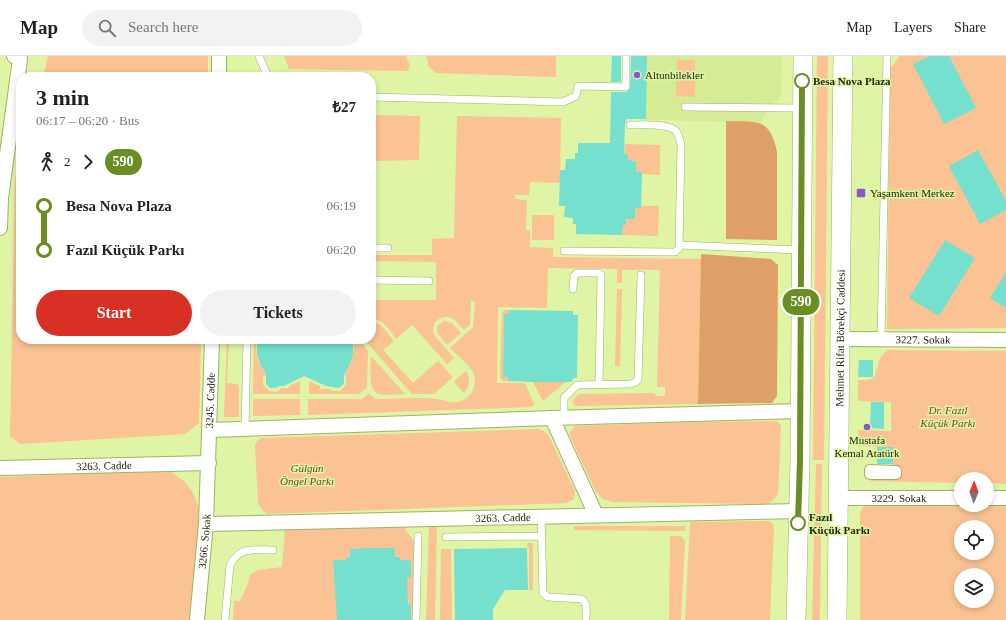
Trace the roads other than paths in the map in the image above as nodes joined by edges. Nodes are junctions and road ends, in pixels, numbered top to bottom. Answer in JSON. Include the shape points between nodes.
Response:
{"nodes":[{"id":1,"x":14,"y":56,"type":"edge"},
{"id":2,"x":219,"y":56,"type":"edge"},
{"id":3,"x":259,"y":56,"type":"edge"},
{"id":4,"x":626,"y":56,"type":"edge"},
{"id":5,"x":803,"y":56,"type":"edge"},
{"id":6,"x":843,"y":56,"type":"edge"},
{"id":7,"x":887,"y":56,"type":"edge"},
{"id":8,"x":18,"y":72,"type":"edge"},
{"id":9,"x":219,"y":72,"type":"edge"},
{"id":10,"x":266,"y":72,"type":"edge"},
{"id":11,"x":16,"y":87,"type":"edge"},
{"id":12,"x":376,"y":97,"type":"edge"},
{"id":13,"x":685,"y":107,"type":"dead end"},
{"id":14,"x":801,"y":108,"type":"junction"},
{"id":15,"x":630,"y":125,"type":"dead end"},
{"id":16,"x":0,"y":198,"type":"edge"},
{"id":17,"x":0,"y":228,"type":"edge"},
{"id":18,"x":679,"y":245,"type":"junction"},
{"id":19,"x":376,"y":248,"type":"edge"},
{"id":20,"x":388,"y":248,"type":"dead end"},
{"id":21,"x":801,"y":250,"type":"junction"},
{"id":22,"x":564,"y":251,"type":"dead end"},
{"id":23,"x":641,"y":275,"type":"dead end"},
{"id":24,"x":376,"y":280,"type":"edge"},
{"id":25,"x":429,"y":281,"type":"dead end"},
{"id":26,"x":573,"y":289,"type":"dead end"},
{"id":27,"x":840,"y":339,"type":"junction"},
{"id":28,"x":881,"y":339,"type":"junction"},
{"id":29,"x":1006,"y":340,"type":"edge"},
{"id":30,"x":212,"y":344,"type":"edge"},
{"id":31,"x":247,"y":344,"type":"edge"},
{"id":32,"x":599,"y":384,"type":"junction"},
{"id":33,"x":800,"y":411,"type":"junction"},
{"id":34,"x":558,"y":418,"type":"junction"},
{"id":35,"x":245,"y":428,"type":"junction"},
{"id":36,"x":210,"y":430,"type":"junction"},
{"id":37,"x":209,"y":463,"type":"junction"},
{"id":38,"x":0,"y":468,"type":"edge"},
{"id":39,"x":838,"y":498,"type":"junction"},
{"id":40,"x":954,"y":498,"type":"edge"},
{"id":41,"x":994,"y":498,"type":"edge"},
{"id":42,"x":1006,"y":498,"type":"edge"},
{"id":43,"x":799,"y":511,"type":"junction"},
{"id":44,"x":596,"y":515,"type":"junction"},
{"id":45,"x":541,"y":516,"type":"junction"},
{"id":46,"x":206,"y":524,"type":"junction"},
{"id":47,"x":418,"y":536,"type":"dead end"},
{"id":48,"x":541,"y":536,"type":"junction"},
{"id":49,"x":446,"y":537,"type":"dead end"},
{"id":50,"x":273,"y":550,"type":"dead end"},
{"id":51,"x":197,"y":620,"type":"edge"},
{"id":52,"x":225,"y":620,"type":"edge"},
{"id":53,"x":416,"y":620,"type":"edge"},
{"id":54,"x":586,"y":620,"type":"edge"},
{"id":55,"x":796,"y":620,"type":"edge"},
{"id":56,"x":837,"y":620,"type":"edge"}],
"edges":[{"from":1,"to":8,"type":"street","via":[[20,59]]},
{"from":2,"to":9,"type":"street"},
{"from":3,"to":10,"type":"lane"},
{"from":4,"to":12,"type":"lane","via":[[626,87],[578,86],[576,96],[563,102]]},
{"from":5,"to":14,"type":"main road"},
{"from":6,"to":27,"type":"main road","name":"Mehmet Rifat Börekçi Caddesi"},
{"from":7,"to":28,"type":"lane"},
{"from":11,"to":16,"type":"street"},
{"from":13,"to":14,"type":"lane"},
{"from":14,"to":21,"type":"main road"},
{"from":15,"to":18,"type":"lane","via":[[669,128],[676,131],[680,138]]},
{"from":16,"to":17,"type":"street"},
{"from":18,"to":21,"type":"lane"},
{"from":18,"to":22,"type":"lane","via":[[678,250],[672,252]]},
{"from":19,"to":20,"type":"lane"},
{"from":21,"to":33,"type":"main road"},
{"from":23,"to":32,"type":"lane","via":[[638,380],[630,384]]},
{"from":24,"to":25,"type":"lane"},
{"from":26,"to":32,"type":"lane","via":[[574,276],[577,273],[598,272],[601,275]]},
{"from":27,"to":28,"type":"street","name":"3227. Sokak"},
{"from":27,"to":39,"type":"main road","name":"Mehmet Rifat Börekçi Caddesi"},
{"from":28,"to":29,"type":"street","name":"3227. Sokak"},
{"from":30,"to":36,"type":"street","name":"3245. Cadde"},
{"from":31,"to":35,"type":"lane"},
{"from":32,"to":34,"type":"lane","via":[[579,384],[574,387],[564,398]]},
{"from":33,"to":34,"type":"street"},
{"from":33,"to":43,"type":"main road"},
{"from":34,"to":35,"type":"street"},
{"from":34,"to":44,"type":"street"},
{"from":35,"to":36,"type":"street"},
{"from":36,"to":37,"type":"street","name":"3245. Cadde"},
{"from":37,"to":38,"type":"street","name":"3263. Cadde"},
{"from":37,"to":46,"type":"street","name":"3266. Sokak"},
{"from":39,"to":40,"type":"street","name":"3229. Sokak"},
{"from":39,"to":56,"type":"main road","name":"Mehmet Rifat Börekçi Caddesi"},
{"from":41,"to":42,"type":"street"},
{"from":43,"to":44,"type":"street","name":"3263. Cadde"},
{"from":43,"to":55,"type":"main road"},
{"from":44,"to":45,"type":"street","name":"3263. Cadde"},
{"from":45,"to":46,"type":"street","name":"3263. Cadde"},
{"from":45,"to":48,"type":"lane"},
{"from":46,"to":51,"type":"street","name":"3266. Sokak"},
{"from":47,"to":53,"type":"lane"},
{"from":48,"to":49,"type":"lane"},
{"from":48,"to":54,"type":"lane","via":[[543,592],[548,597],[582,599],[586,603]]},
{"from":50,"to":52,"type":"lane","via":[[249,550],[234,558],[230,566]]}]}
